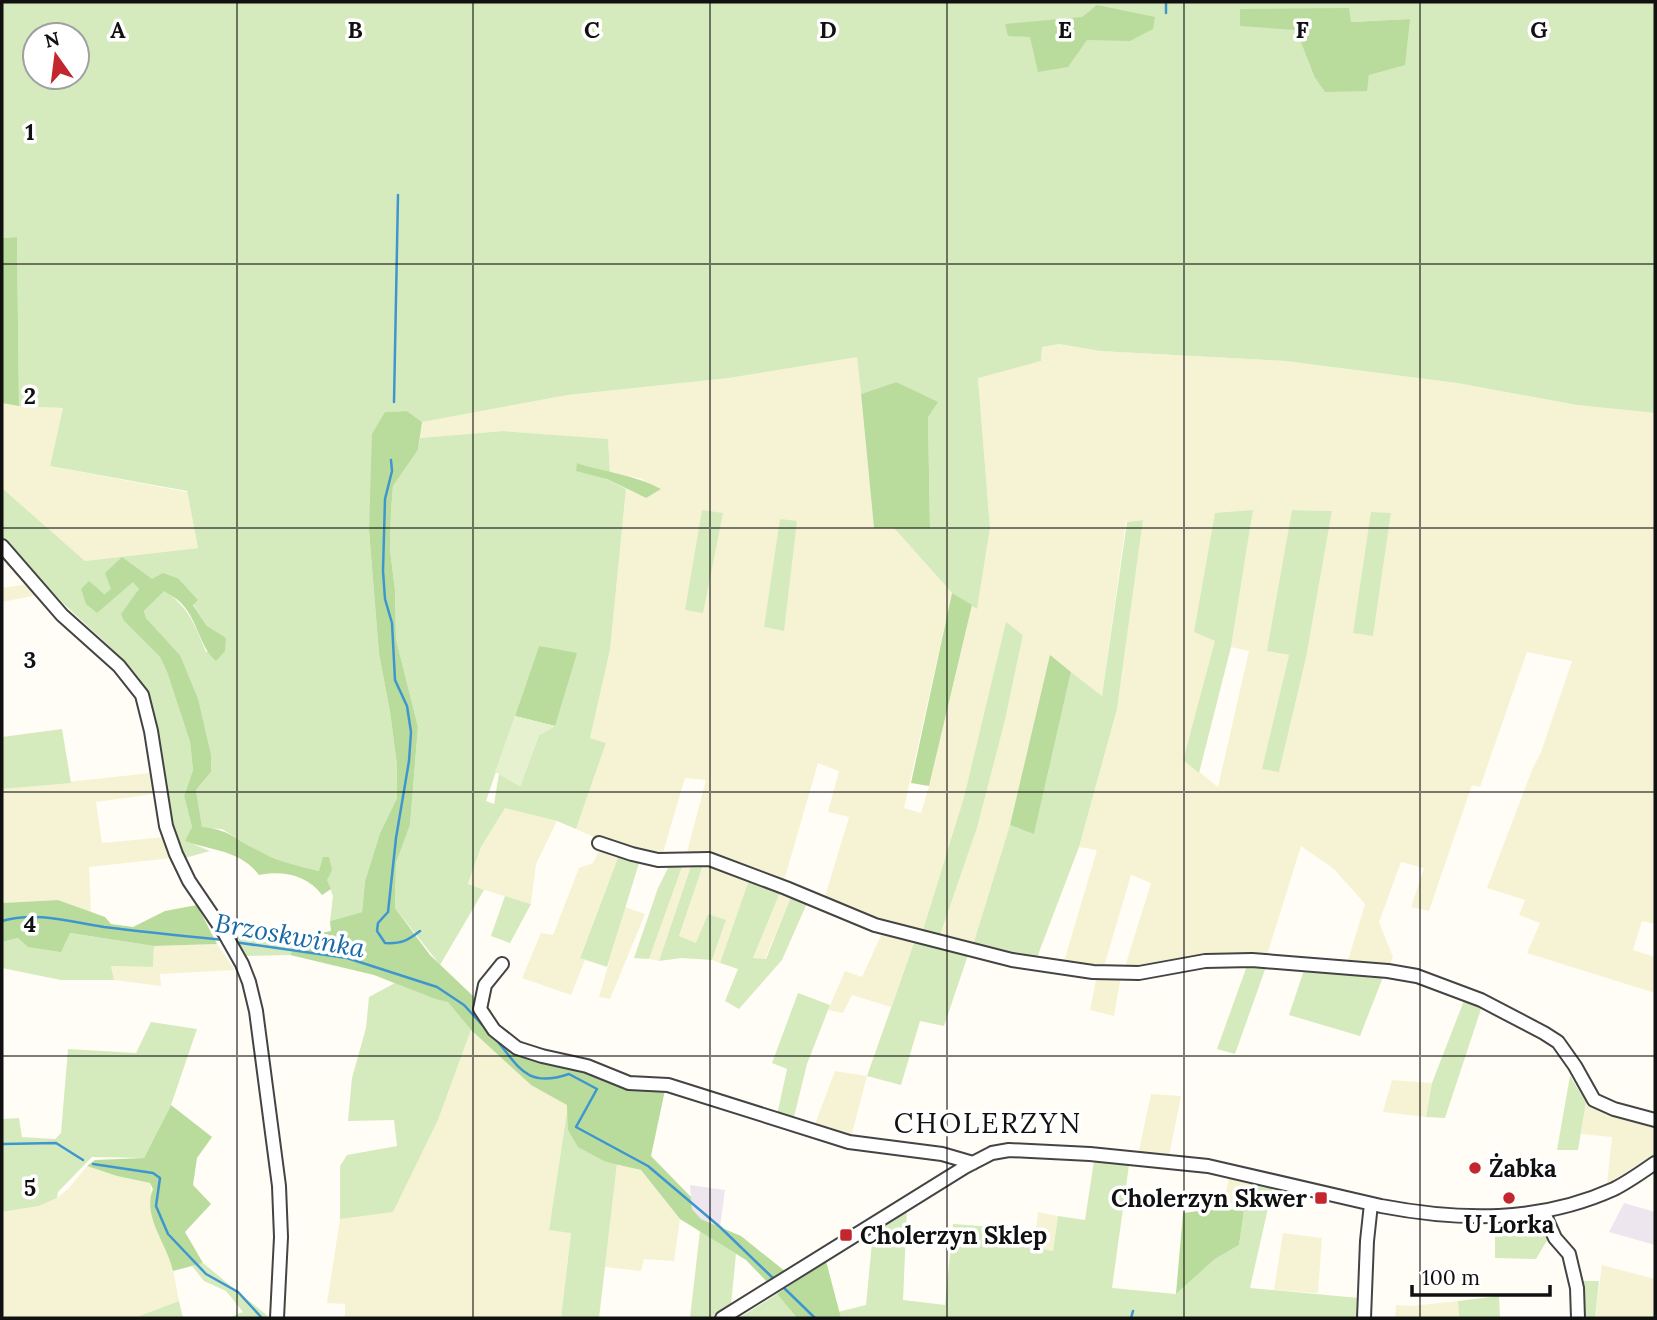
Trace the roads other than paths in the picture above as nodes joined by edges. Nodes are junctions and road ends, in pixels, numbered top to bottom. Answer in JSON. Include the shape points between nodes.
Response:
{"nodes":[{"id":1,"x":2,"y":546,"type":"edge"},
{"id":2,"x":599,"y":843,"type":"dead end"},
{"id":3,"x":502,"y":964,"type":"dead end"},
{"id":4,"x":1655,"y":1120,"type":"edge"},
{"id":5,"x":973,"y":1163,"type":"junction"},
{"id":6,"x":1655,"y":1163,"type":"edge"},
{"id":7,"x":1371,"y":1204,"type":"junction"},
{"id":8,"x":1543,"y":1211,"type":"junction"},
{"id":9,"x":277,"y":1318,"type":"edge"},
{"id":10,"x":722,"y":1318,"type":"edge"},
{"id":11,"x":1364,"y":1318,"type":"edge"},
{"id":12,"x":1578,"y":1318,"type":"edge"}],
"edges":[{"from":1,"to":9,"type":"street","via":[[62,615],[119,666],[142,695],[166,826],[189,881],[225,934],[249,982],[279,1186]]},
{"from":2,"to":4,"type":"street","via":[[658,860],[709,859],[875,925],[1012,960],[1093,972],[1139,972],[1205,961],[1252,960],[1417,976],[1481,1000],[1544,1033],[1558,1042],[1594,1100]]},
{"from":3,"to":5,"type":"street","via":[[485,985],[480,1009],[494,1031],[517,1048],[587,1066],[629,1083],[668,1085],[849,1142],[942,1154]]},
{"from":5,"to":7,"type":"street","via":[[1009,1150],[1090,1154],[1227,1170]]},
{"from":5,"to":10,"type":"street"},
{"from":6,"to":8,"type":"street","via":[[1601,1194]]},
{"from":7,"to":8,"type":"street","via":[[1466,1217]]},
{"from":7,"to":11,"type":"street"},
{"from":8,"to":12,"type":"street","via":[[1555,1238],[1569,1254]]}]}
